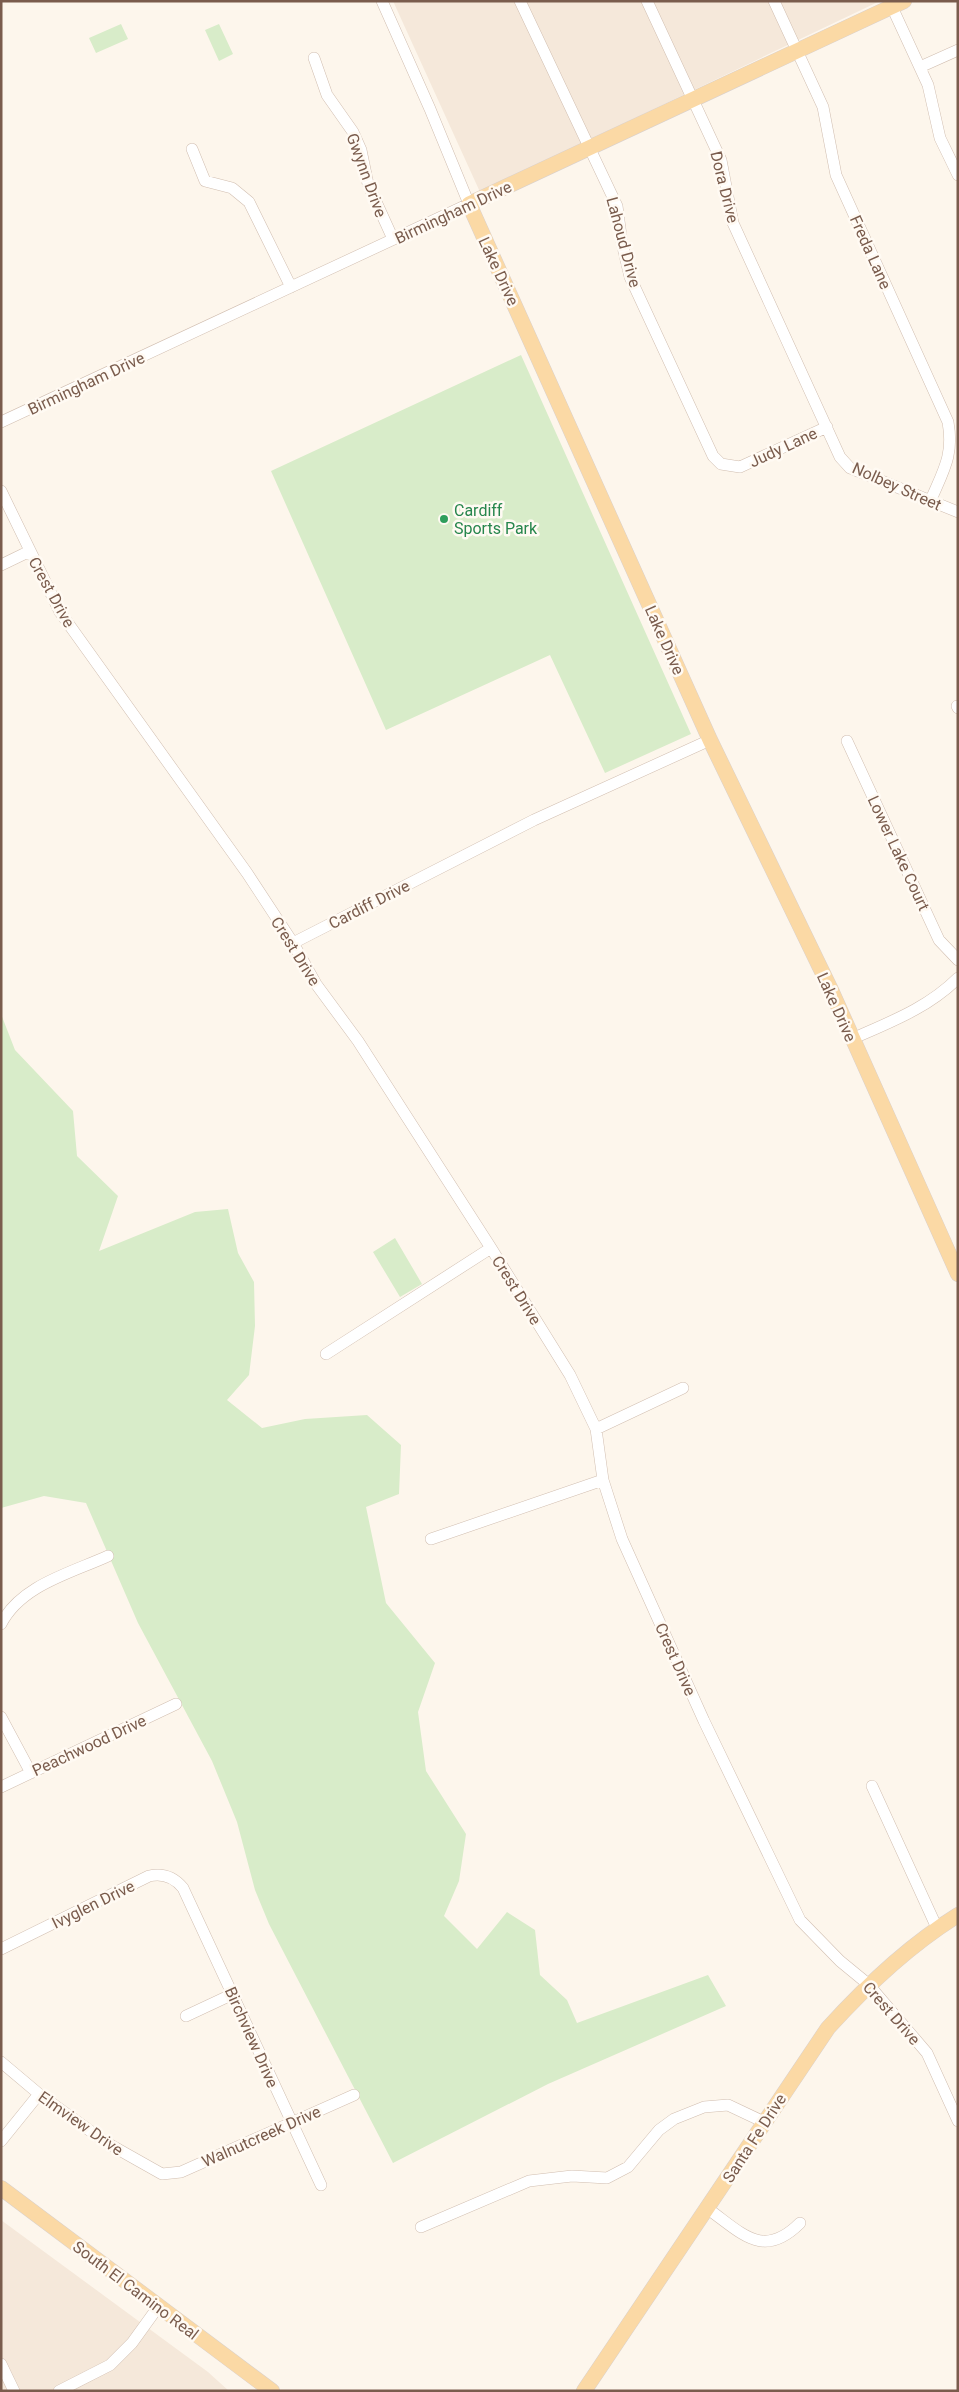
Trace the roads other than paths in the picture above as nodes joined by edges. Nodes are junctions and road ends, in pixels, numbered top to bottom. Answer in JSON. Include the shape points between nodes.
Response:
{"nodes":[{"id":1,"x":382,"y":1,"type":"edge"},
{"id":2,"x":520,"y":1,"type":"edge"},
{"id":3,"x":647,"y":1,"type":"edge"},
{"id":4,"x":774,"y":1,"type":"edge"},
{"id":5,"x":898,"y":4,"type":"edge"},
{"id":6,"x":958,"y":50,"type":"edge"},
{"id":7,"x":797,"y":51,"type":"junction"},
{"id":8,"x":314,"y":58,"type":"dead end"},
{"id":9,"x":920,"y":67,"type":"junction"},
{"id":10,"x":694,"y":100,"type":"junction"},
{"id":11,"x":590,"y":148,"type":"junction"},
{"id":12,"x":192,"y":149,"type":"dead end"},
{"id":13,"x":958,"y":176,"type":"edge"},
{"id":14,"x":469,"y":204,"type":"junction"},
{"id":15,"x":393,"y":240,"type":"junction"},
{"id":16,"x":291,"y":287,"type":"junction"},
{"id":17,"x":1,"y":422,"type":"edge"},
{"id":18,"x":826,"y":427,"type":"junction"},
{"id":19,"x":740,"y":467,"type":"joint"},
{"id":20,"x":1,"y":491,"type":"edge"},
{"id":21,"x":930,"y":502,"type":"junction"},
{"id":22,"x":958,"y":512,"type":"edge"},
{"id":23,"x":30,"y":551,"type":"junction"},
{"id":24,"x":1,"y":565,"type":"edge"},
{"id":25,"x":710,"y":740,"type":"junction"},
{"id":26,"x":847,"y":741,"type":"dead end"},
{"id":27,"x":293,"y":943,"type":"junction"},
{"id":28,"x":958,"y":960,"type":"edge"},
{"id":29,"x":958,"y":978,"type":"edge"},
{"id":30,"x":852,"y":1039,"type":"junction"},
{"id":31,"x":491,"y":1248,"type":"junction"},
{"id":32,"x":956,"y":1267,"type":"edge"},
{"id":33,"x":326,"y":1354,"type":"dead end"},
{"id":34,"x":683,"y":1388,"type":"dead end"},
{"id":35,"x":596,"y":1429,"type":"junction"},
{"id":36,"x":603,"y":1480,"type":"junction"},
{"id":37,"x":431,"y":1539,"type":"dead end"},
{"id":38,"x":108,"y":1556,"type":"dead end"},
{"id":39,"x":1,"y":1624,"type":"edge"},
{"id":40,"x":176,"y":1704,"type":"dead end"},
{"id":41,"x":1,"y":1717,"type":"edge"},
{"id":42,"x":31,"y":1773,"type":"junction"},
{"id":43,"x":872,"y":1786,"type":"dead end"},
{"id":44,"x":1,"y":1787,"type":"edge"},
{"id":45,"x":183,"y":1888,"type":"joint"},
{"id":46,"x":958,"y":1915,"type":"edge"},
{"id":47,"x":937,"y":1928,"type":"junction"},
{"id":48,"x":1,"y":1949,"type":"edge"},
{"id":49,"x":868,"y":1984,"type":"junction"},
{"id":50,"x":232,"y":1994,"type":"junction"},
{"id":51,"x":186,"y":2016,"type":"dead end"},
{"id":52,"x":1,"y":2062,"type":"edge"},
{"id":53,"x":39,"y":2094,"type":"junction"},
{"id":54,"x":354,"y":2095,"type":"dead end"},
{"id":55,"x":958,"y":2121,"type":"edge"},
{"id":56,"x":764,"y":2122,"type":"junction"},
{"id":57,"x":290,"y":2123,"type":"junction"},
{"id":58,"x":1,"y":2141,"type":"edge"},
{"id":59,"x":167,"y":2174,"type":"joint"},
{"id":60,"x":321,"y":2185,"type":"dead end"},
{"id":61,"x":1,"y":2188,"type":"edge"},
{"id":62,"x":708,"y":2209,"type":"junction"},
{"id":63,"x":800,"y":2223,"type":"dead end"},
{"id":64,"x":422,"y":2228,"type":"dead end"},
{"id":65,"x":158,"y":2307,"type":"junction"},
{"id":66,"x":1,"y":2364,"type":"edge"},
{"id":67,"x":14,"y":2391,"type":"edge"},
{"id":68,"x":59,"y":2391,"type":"edge"},
{"id":69,"x":272,"y":2391,"type":"edge"},
{"id":70,"x":584,"y":2391,"type":"edge"}],
"edges":[{"from":1,"to":14,"type":"street","name":"Lake Drive"},
{"from":2,"to":11,"type":"street","name":"Lahoud Drive"},
{"from":3,"to":10,"type":"street","name":"Dora Drive"},
{"from":4,"to":7,"type":"street","name":"Freda Lane"},
{"from":5,"to":7,"type":"main road","name":"Birmingham Drive"},
{"from":5,"to":9,"type":"street"},
{"from":6,"to":9,"type":"street"},
{"from":7,"to":10,"type":"main road","name":"Birmingham Drive"},
{"from":7,"to":21,"type":"street","name":"Freda Lane","via":[[823,107],[836,175],[948,422],[950,454]]},
{"from":8,"to":15,"type":"street","name":"Gwynn Drive","via":[[327,95],[361,150],[368,184]]},
{"from":9,"to":13,"type":"street","via":[[928,85],[940,138]]},
{"from":10,"to":11,"type":"main road","name":"Birmingham Drive"},
{"from":10,"to":18,"type":"street","name":"Dora Drive","via":[[721,160],[733,224]]},
{"from":11,"to":14,"type":"main road","name":"Birmingham Drive"},
{"from":11,"to":19,"type":"street","name":"Lahoud Drive","via":[[617,206],[630,277],[709,447],[720,464]]},
{"from":12,"to":16,"type":"street","via":[[205,182],[232,188],[249,202]]},
{"from":14,"to":15,"type":"street","name":"Birmingham Drive"},
{"from":14,"to":25,"type":"main road","name":"Lake Drive"},
{"from":15,"to":16,"type":"street","name":"Birmingham Drive"},
{"from":16,"to":17,"type":"street","name":"Birmingham Drive"},
{"from":18,"to":19,"type":"street","name":"Judy Lane"},
{"from":18,"to":21,"type":"street","name":"Nolbey Street","via":[[840,457],[850,468]]},
{"from":20,"to":23,"type":"street","name":"Crest Drive"},
{"from":21,"to":22,"type":"street","name":"Nolbey Street"},
{"from":23,"to":24,"type":"street"},
{"from":23,"to":27,"type":"street","name":"Crest Drive","via":[[60,612],[247,873]]},
{"from":25,"to":27,"type":"street","name":"Cardiff Drive","via":[[444,864]]},
{"from":25,"to":30,"type":"main road","name":"Lake Drive"},
{"from":26,"to":28,"type":"street","name":"Lower Lake Court","via":[[939,940]]},
{"from":27,"to":31,"type":"street","name":"Crest Drive","via":[[316,984],[358,1041]]},
{"from":29,"to":30,"type":"street","via":[[942,994],[912,1012]]},
{"from":30,"to":32,"type":"main road","name":"Lake Drive"},
{"from":31,"to":33,"type":"street"},
{"from":31,"to":35,"type":"street","name":"Crest Drive","via":[[570,1375]]},
{"from":34,"to":35,"type":"street"},
{"from":35,"to":36,"type":"street","name":"Crest Drive"},
{"from":36,"to":37,"type":"street"},
{"from":36,"to":49,"type":"street","name":"Crest Drive","via":[[622,1538],[704,1721],[796,1912],[816,1938]]},
{"from":38,"to":39,"type":"street","via":[[26,1593]]},
{"from":40,"to":42,"type":"street","name":"Peachwood Drive"},
{"from":41,"to":42,"type":"street"},
{"from":42,"to":44,"type":"street","name":"Peachwood Drive"},
{"from":43,"to":47,"type":"street"},
{"from":45,"to":48,"type":"street","name":"Ivyglen Drive","via":[[178,1881],[159,1874],[149,1876]]},
{"from":45,"to":50,"type":"street","name":"Birchview Drive"},
{"from":46,"to":47,"type":"main road","name":"Santa Fe Drive"},
{"from":47,"to":49,"type":"main road","name":"Santa Fe Drive"},
{"from":49,"to":55,"type":"street","name":"Crest Drive","via":[[927,2053]]},
{"from":49,"to":56,"type":"main road","name":"Santa Fe Drive","via":[[828,2028]]},
{"from":50,"to":51,"type":"street"},
{"from":50,"to":57,"type":"street","name":"Birchview Drive"},
{"from":52,"to":53,"type":"street","name":"Elmview Drive"},
{"from":53,"to":58,"type":"street"},
{"from":53,"to":59,"type":"street","name":"Elmview Drive","via":[[107,2143]]},
{"from":54,"to":57,"type":"street","name":"Walnutcreek Drive"},
{"from":56,"to":62,"type":"main road","name":"Santa Fe Drive"},
{"from":56,"to":64,"type":"street","via":[[728,2105],[704,2107],[674,2119],[628,2167],[607,2178],[572,2176],[529,2181]]},
{"from":57,"to":59,"type":"street","name":"Walnutcreek Drive","via":[[181,2172]]},
{"from":57,"to":60,"type":"street","name":"Birchview Drive"},
{"from":61,"to":65,"type":"main road","name":"South El Camino Real"},
{"from":62,"to":63,"type":"street","via":[[745,2235],[763,2243],[776,2241]]},
{"from":62,"to":70,"type":"main road","name":"Santa Fe Drive"},
{"from":65,"to":68,"type":"street","via":[[132,2343],[110,2365]]},
{"from":65,"to":69,"type":"main road","name":"South El Camino Real"},
{"from":66,"to":67,"type":"street"}]}
